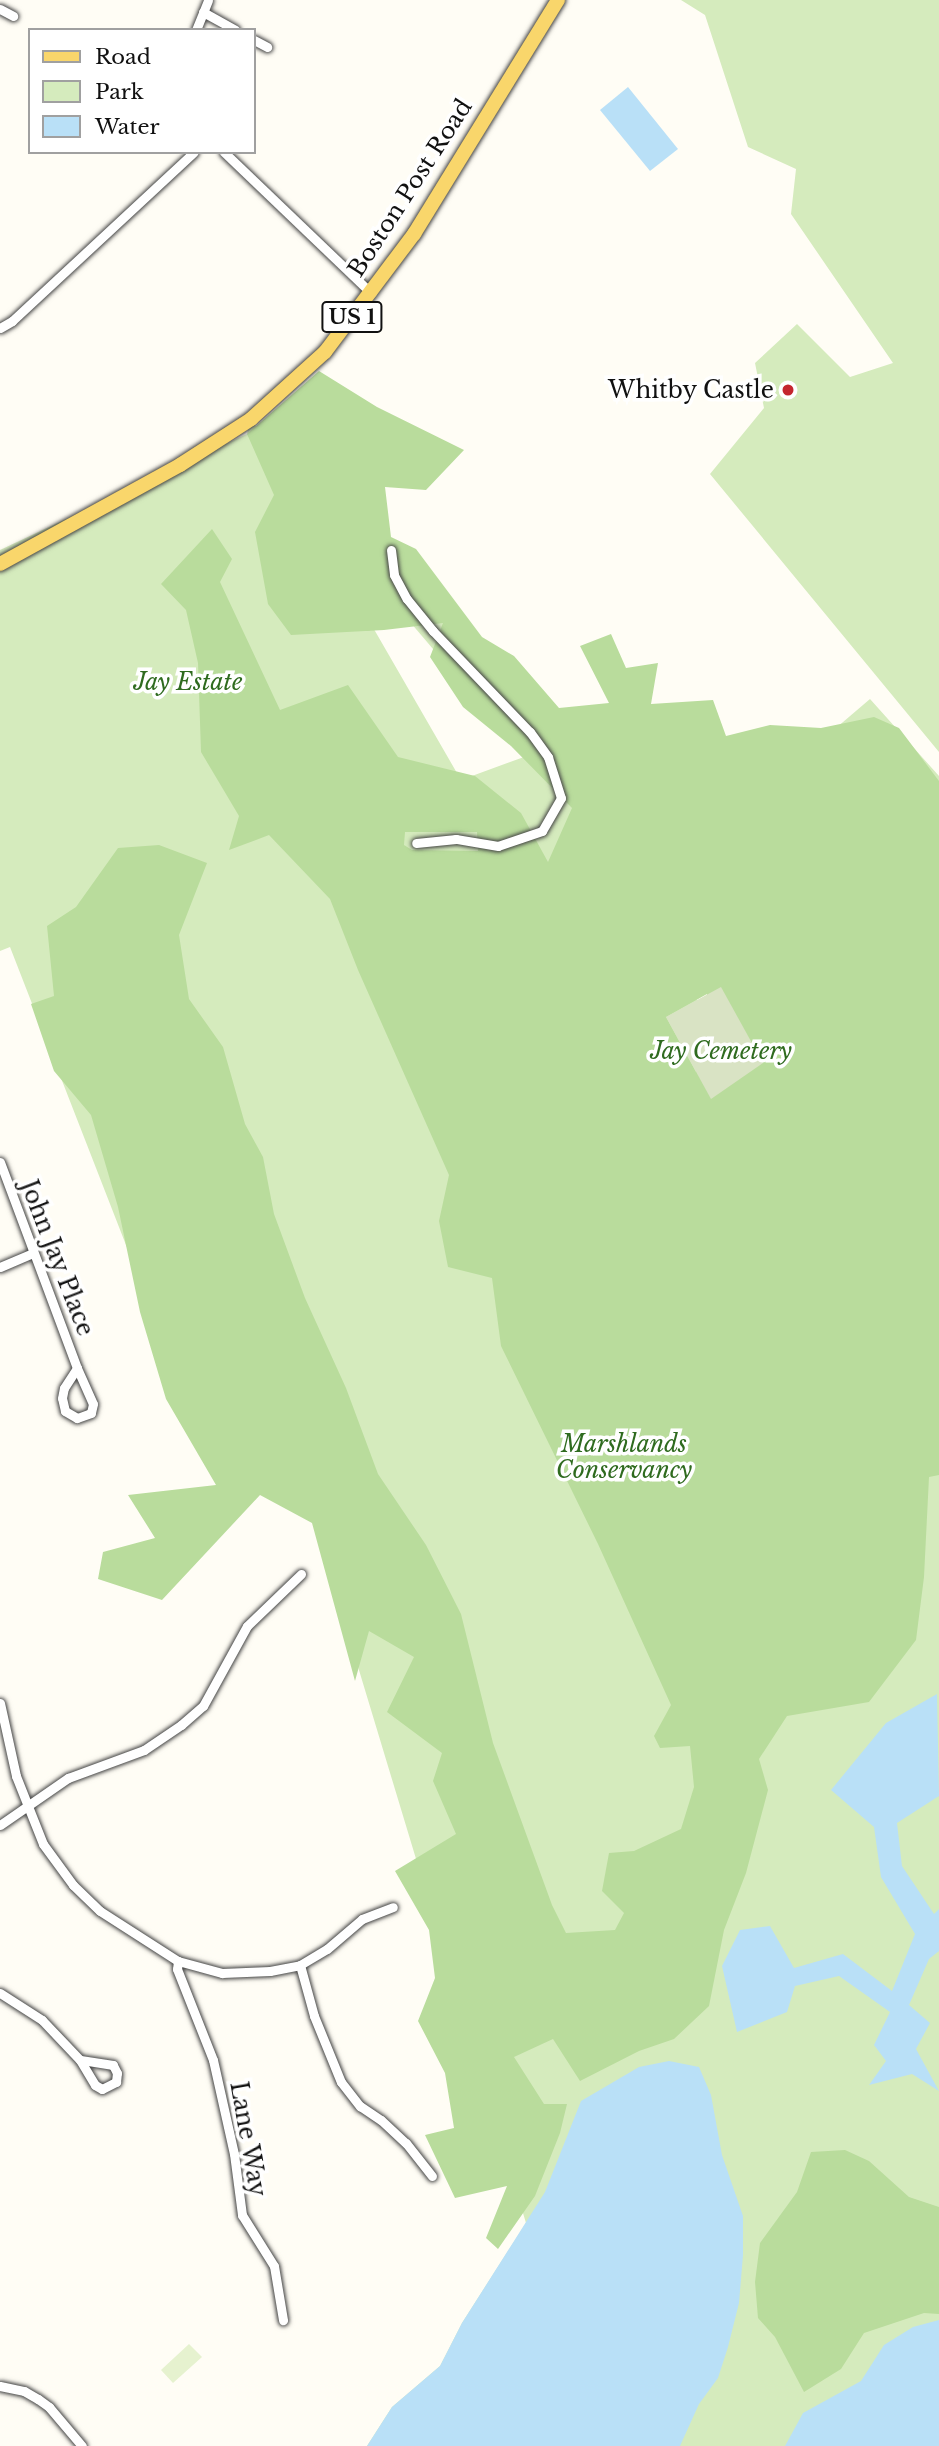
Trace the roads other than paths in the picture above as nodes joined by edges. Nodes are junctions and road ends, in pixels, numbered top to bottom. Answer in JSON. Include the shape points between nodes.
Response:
{"nodes":[{"id":1,"x":208,"y":0,"type":"edge"},
{"id":2,"x":558,"y":0,"type":"edge"},
{"id":3,"x":0,"y":9,"type":"edge"},
{"id":4,"x":203,"y":12,"type":"junction"},
{"id":5,"x":13,"y":16,"type":"dead end"},
{"id":6,"x":198,"y":28,"type":"edge"},
{"id":7,"x":231,"y":28,"type":"edge"},
{"id":8,"x":256,"y":41,"type":"edge"},
{"id":9,"x":267,"y":47,"type":"dead end"},
{"id":10,"x":192,"y":154,"type":"edge"},
{"id":11,"x":226,"y":154,"type":"edge"},
{"id":12,"x":371,"y":293,"type":"junction"},
{"id":13,"x":0,"y":328,"type":"edge"},
{"id":14,"x":391,"y":550,"type":"dead end"},
{"id":15,"x":0,"y":564,"type":"edge"},
{"id":16,"x":415,"y":843,"type":"dead end"},
{"id":17,"x":0,"y":1162,"type":"edge"},
{"id":18,"x":33,"y":1253,"type":"junction"},
{"id":19,"x":0,"y":1267,"type":"edge"},
{"id":20,"x":77,"y":1368,"type":"junction"},
{"id":21,"x":301,"y":1574,"type":"dead end"},
{"id":22,"x":0,"y":1703,"type":"edge"},
{"id":23,"x":26,"y":1805,"type":"junction"},
{"id":24,"x":0,"y":1825,"type":"edge"},
{"id":25,"x":393,"y":1906,"type":"dead end"},
{"id":26,"x":178,"y":1961,"type":"junction"},
{"id":27,"x":300,"y":1965,"type":"junction"},
{"id":28,"x":0,"y":1993,"type":"edge"},
{"id":29,"x":80,"y":2060,"type":"dead end"},
{"id":30,"x":432,"y":2176,"type":"dead end"},
{"id":31,"x":283,"y":2320,"type":"dead end"},
{"id":32,"x":0,"y":2386,"type":"edge"},
{"id":33,"x":82,"y":2446,"type":"edge"}],
"edges":[{"from":1,"to":4,"type":"street"},
{"from":2,"to":12,"type":"main road","name":"Boston Post Road","number":"US 1","via":[[414,234]]},
{"from":3,"to":5,"type":"street"},
{"from":4,"to":6,"type":"street"},
{"from":4,"to":7,"type":"street"},
{"from":8,"to":9,"type":"street"},
{"from":10,"to":13,"type":"street"},
{"from":11,"to":12,"type":"street"},
{"from":12,"to":15,"type":"main road","name":"Boston Post Road","number":"US 1","via":[[325,352],[251,419],[180,465]]},
{"from":14,"to":16,"type":"street","via":[[394,575],[407,598],[530,732],[548,757],[561,798],[542,831],[498,846],[456,839]]},
{"from":17,"to":18,"type":"street","name":"John Jay Place"},
{"from":18,"to":19,"type":"street"},
{"from":18,"to":20,"type":"street","name":"John Jay Place"},
{"from":20,"to":20,"type":"street","name":"John Jay Place","via":[[62,1398],[65,1411],[77,1418],[91,1413],[93,1404]]},
{"from":21,"to":23,"type":"street","via":[[247,1626],[213,1691],[184,1723],[144,1750],[68,1778]]},
{"from":22,"to":23,"type":"street"},
{"from":23,"to":24,"type":"street"},
{"from":23,"to":26,"type":"street","via":[[43,1844],[73,1885],[120,1925]]},
{"from":25,"to":27,"type":"street","via":[[362,1919]]},
{"from":26,"to":27,"type":"street","via":[[222,1973],[270,1972]]},
{"from":26,"to":31,"type":"street","name":"Lane Way","via":[[177,1969],[213,2060],[242,2215],[274,2266]]},
{"from":27,"to":30,"type":"street","via":[[314,2016],[341,2082],[360,2106],[406,2143]]},
{"from":28,"to":29,"type":"street","via":[[42,2020]]},
{"from":32,"to":33,"type":"street","via":[[24,2391],[44,2403]]}]}
